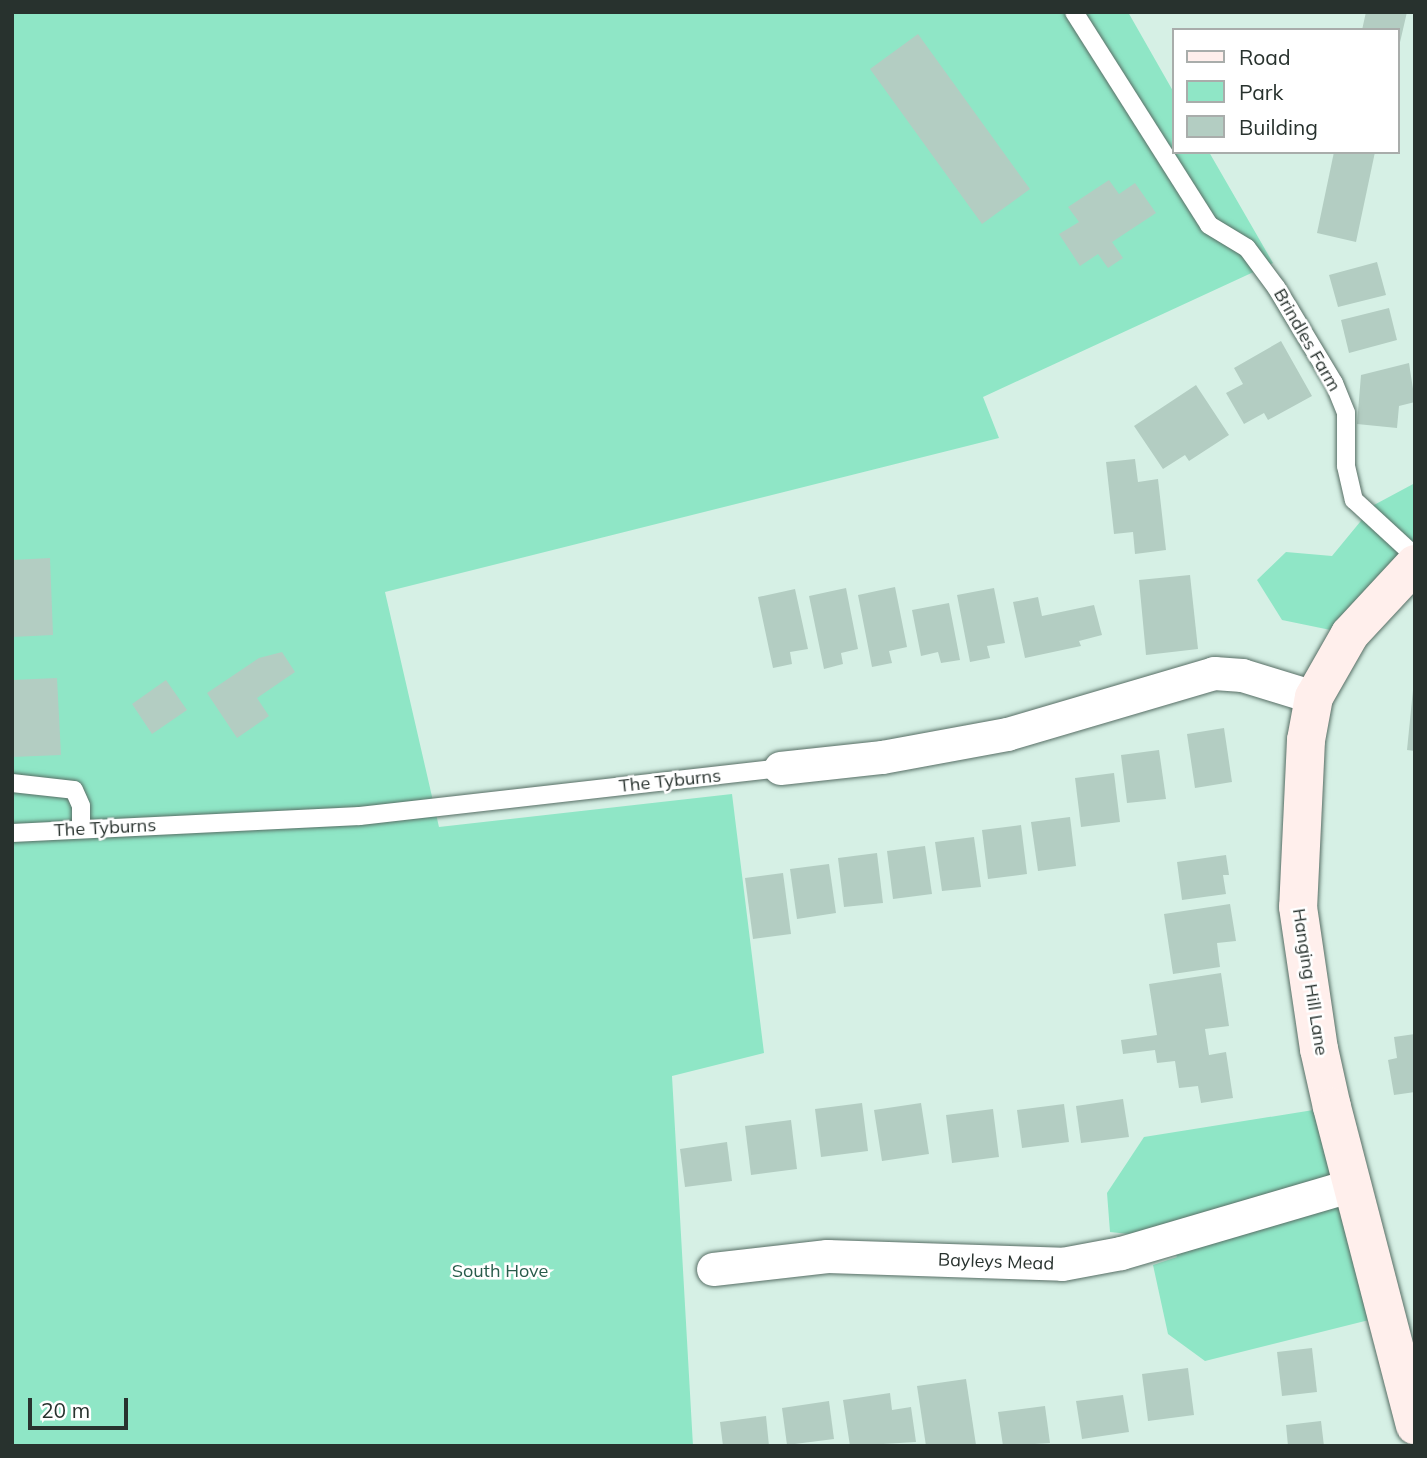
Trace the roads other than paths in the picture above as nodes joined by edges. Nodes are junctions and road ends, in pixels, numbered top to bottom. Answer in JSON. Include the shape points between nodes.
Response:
{"nodes":[{"id":1,"x":1074,"y":12,"type":"edge"},
{"id":2,"x":1415,"y":556,"type":"edge"},
{"id":3,"x":1415,"y":564,"type":"edge"},
{"id":4,"x":1314,"y":697,"type":"junction"},
{"id":5,"x":780,"y":768,"type":"joint"},
{"id":6,"x":12,"y":783,"type":"edge"},
{"id":7,"x":81,"y":829,"type":"junction"},
{"id":8,"x":12,"y":833,"type":"edge"},
{"id":9,"x":1352,"y":1185,"type":"junction"},
{"id":10,"x":713,"y":1269,"type":"dead end"},
{"id":11,"x":1408,"y":1374,"type":"edge"},
{"id":12,"x":1415,"y":1425,"type":"edge"}],
"edges":[{"from":1,"to":2,"type":"lane","name":"Brindles Farm","via":[[1209,225],[1247,248],[1264,267],[1334,383],[1346,413],[1346,466],[1354,500]]},
{"from":3,"to":4,"type":"street","name":"Hanging Hill Lane","via":[[1350,634]]},
{"from":4,"to":5,"type":"street","name":"The Tyburns","via":[[1242,675],[1214,673],[1007,734],[882,757]]},
{"from":4,"to":9,"type":"street","name":"Hanging Hill Lane","via":[[1306,740],[1298,907],[1319,1049]]},
{"from":5,"to":7,"type":"lane","name":"The Tyburns","via":[[360,816]]},
{"from":6,"to":7,"type":"lane","via":[[74,790],[81,806]]},
{"from":7,"to":8,"type":"lane","name":"The Tyburns"},
{"from":9,"to":10,"type":"street","name":"Bayleys Mead","via":[[1121,1253],[1062,1264],[827,1256]]},
{"from":9,"to":11,"type":"street","name":"Hanging Hill Lane"},
{"from":11,"to":12,"type":"street","name":"Hanging Hill Lane"}]}
